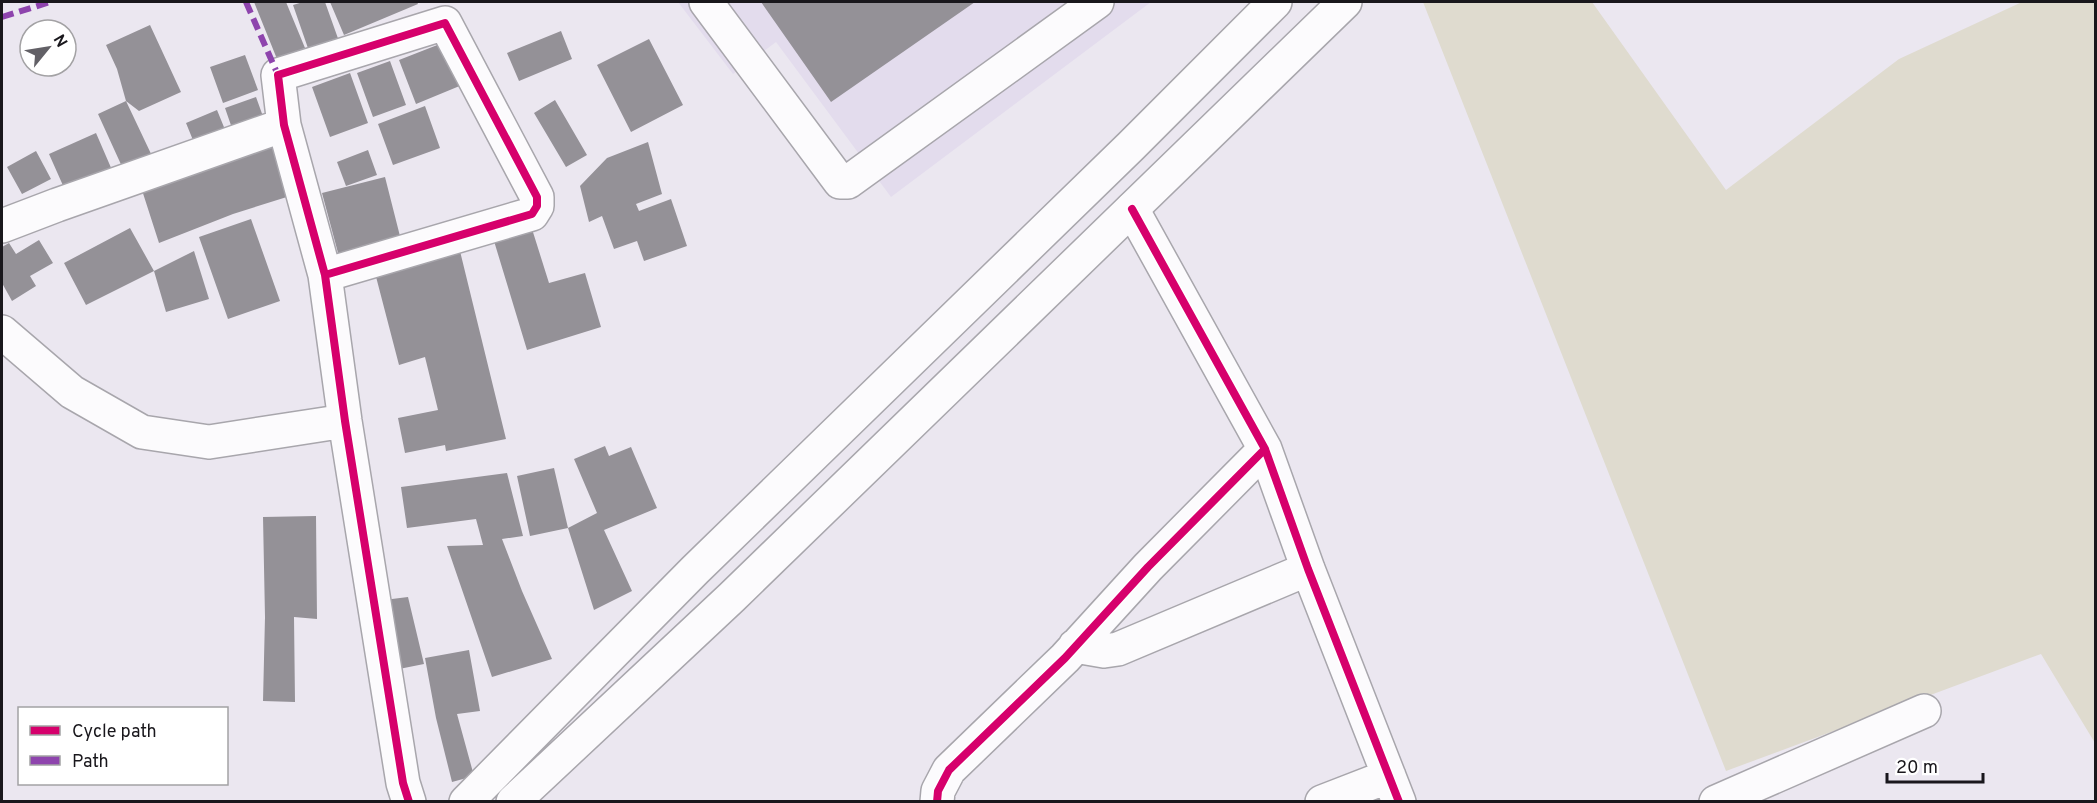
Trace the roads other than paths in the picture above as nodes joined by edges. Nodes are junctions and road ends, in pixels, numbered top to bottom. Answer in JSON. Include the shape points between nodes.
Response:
{"nodes":[{"id":1,"x":706,"y":2,"type":"edge"},
{"id":2,"x":1097,"y":2,"type":"edge"},
{"id":3,"x":1275,"y":2,"type":"edge"},
{"id":4,"x":1345,"y":2,"type":"edge"},
{"id":5,"x":440,"y":12,"type":"edge"},
{"id":6,"x":284,"y":125,"type":"junction"},
{"id":7,"x":1132,"y":209,"type":"junction"},
{"id":8,"x":2,"y":226,"type":"edge"},
{"id":9,"x":325,"y":276,"type":"junction"},
{"id":10,"x":2,"y":332,"type":"edge"},
{"id":11,"x":345,"y":422,"type":"junction"},
{"id":12,"x":1265,"y":449,"type":"junction"},
{"id":13,"x":1308,"y":569,"type":"junction"},
{"id":14,"x":1075,"y":646,"type":"junction"},
{"id":15,"x":1924,"y":711,"type":"dead end"},
{"id":16,"x":1394,"y":789,"type":"edge"},
{"id":17,"x":409,"y":801,"type":"edge"},
{"id":18,"x":466,"y":801,"type":"edge"},
{"id":19,"x":513,"y":801,"type":"edge"},
{"id":20,"x":937,"y":801,"type":"edge"},
{"id":21,"x":1322,"y":801,"type":"edge"},
{"id":22,"x":1716,"y":801,"type":"edge"}],
"edges":[{"from":1,"to":2,"type":"street","via":[[840,182],[848,182]]},
{"from":3,"to":18,"type":"street","via":[[695,570]]},
{"from":4,"to":7,"type":"street"},
{"from":5,"to":6,"type":"street","via":[[278,75]]},
{"from":5,"to":9,"type":"street","via":[[537,197],[537,206],[532,214]]},
{"from":6,"to":8,"type":"street"},
{"from":6,"to":9,"type":"street"},
{"from":7,"to":12,"type":"street"},
{"from":7,"to":19,"type":"street","via":[[732,597]]},
{"from":9,"to":11,"type":"street"},
{"from":10,"to":11,"type":"street","via":[[72,392],[142,432],[209,442]]},
{"from":11,"to":17,"type":"street"},
{"from":12,"to":13,"type":"street"},
{"from":12,"to":14,"type":"street"},
{"from":13,"to":14,"type":"street","via":[[1118,649]]},
{"from":13,"to":16,"type":"street"},
{"from":14,"to":20,"type":"street","via":[[949,770]]},
{"from":15,"to":22,"type":"street"},
{"from":16,"to":21,"type":"street"}]}
